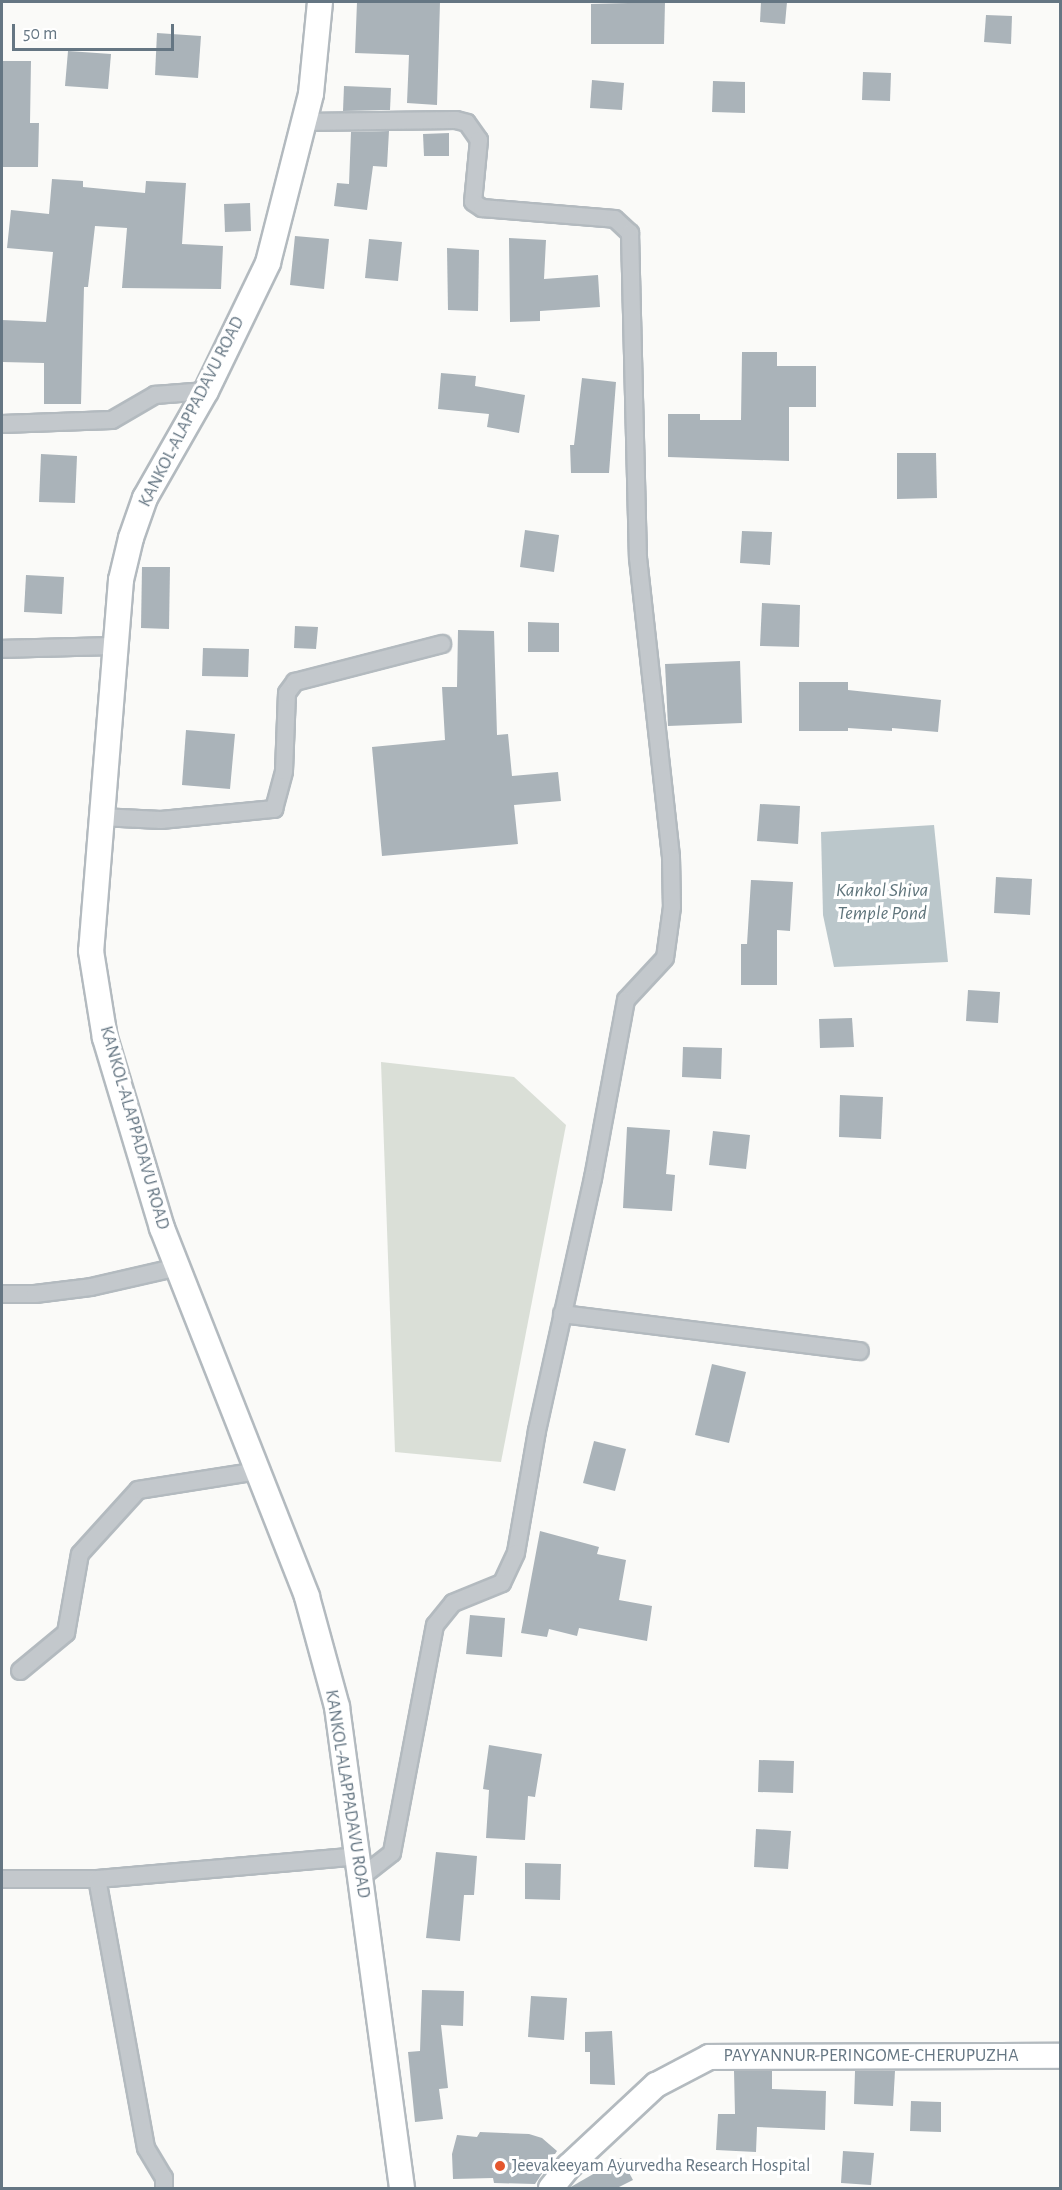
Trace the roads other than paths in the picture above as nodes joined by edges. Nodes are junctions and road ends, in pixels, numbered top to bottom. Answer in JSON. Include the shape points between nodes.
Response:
{"nodes":[{"id":1,"x":320,"y":2,"type":"edge"},
{"id":2,"x":304,"y":122,"type":"junction"},
{"id":3,"x":207,"y":391,"type":"junction"},
{"id":4,"x":2,"y":424,"type":"edge"},
{"id":5,"x":442,"y":644,"type":"dead end"},
{"id":6,"x":115,"y":646,"type":"junction"},
{"id":7,"x":2,"y":649,"type":"edge"},
{"id":8,"x":100,"y":818,"type":"junction"},
{"id":9,"x":178,"y":1267,"type":"junction"},
{"id":10,"x":2,"y":1294,"type":"edge"},
{"id":11,"x":562,"y":1314,"type":"junction"},
{"id":12,"x":860,"y":1351,"type":"dead end"},
{"id":13,"x":258,"y":1471,"type":"junction"},
{"id":14,"x":20,"y":1671,"type":"dead end"},
{"id":15,"x":359,"y":1866,"type":"junction"},
{"id":16,"x":2,"y":1879,"type":"edge"},
{"id":17,"x":97,"y":1879,"type":"junction"},
{"id":18,"x":1059,"y":2056,"type":"edge"},
{"id":19,"x":164,"y":2188,"type":"edge"},
{"id":20,"x":402,"y":2188,"type":"edge"},
{"id":21,"x":551,"y":2188,"type":"edge"}],
"edges":[{"from":1,"to":2,"type":"main road","name":"KANKOL-ALAPPADAVU ROAD"},
{"from":2,"to":3,"type":"main road","name":"KANKOL-ALAPPADAVU ROAD","via":[[268,263]]},
{"from":2,"to":11,"type":"street","via":[[467,123],[479,140],[473,202],[482,208],[615,219],[630,233],[638,558],[672,907],[664,958],[626,1000],[593,1178]]},
{"from":3,"to":4,"type":"street","via":[[155,395],[112,420]]},
{"from":3,"to":6,"type":"main road","name":"KANKOL-ALAPPADAVU ROAD","via":[[145,498],[121,580]]},
{"from":5,"to":8,"type":"street","via":[[295,682],[287,693],[284,771],[274,809],[162,820]]},
{"from":6,"to":7,"type":"street"},
{"from":6,"to":8,"type":"main road","name":"KANKOL-ALAPPADAVU ROAD"},
{"from":8,"to":9,"type":"main road","name":"KANKOL-ALAPPADAVU ROAD","via":[[91,951],[105,1038],[162,1228]]},
{"from":9,"to":10,"type":"street","via":[[91,1287]]},
{"from":9,"to":13,"type":"main road","name":"KANKOL-ALAPPADAVU ROAD"},
{"from":11,"to":12,"type":"street"},
{"from":11,"to":15,"type":"street","via":[[516,1553],[502,1583],[453,1603],[435,1625],[392,1853]]},
{"from":13,"to":14,"type":"street","via":[[138,1490],[80,1554],[66,1633]]},
{"from":13,"to":15,"type":"main road","name":"KANKOL-ALAPPADAVU ROAD","via":[[308,1597],[337,1707]]},
{"from":15,"to":17,"type":"street"},
{"from":15,"to":20,"type":"main road","name":"KANKOL-ALAPPADAVU ROAD"},
{"from":16,"to":17,"type":"street"},
{"from":17,"to":19,"type":"street","via":[[146,2148],[164,2178]]},
{"from":18,"to":21,"type":"main road","name":"PAYYANNUR-PERINGOME-CHERUPUZHA","via":[[709,2057],[656,2085],[569,2166]]}]}
